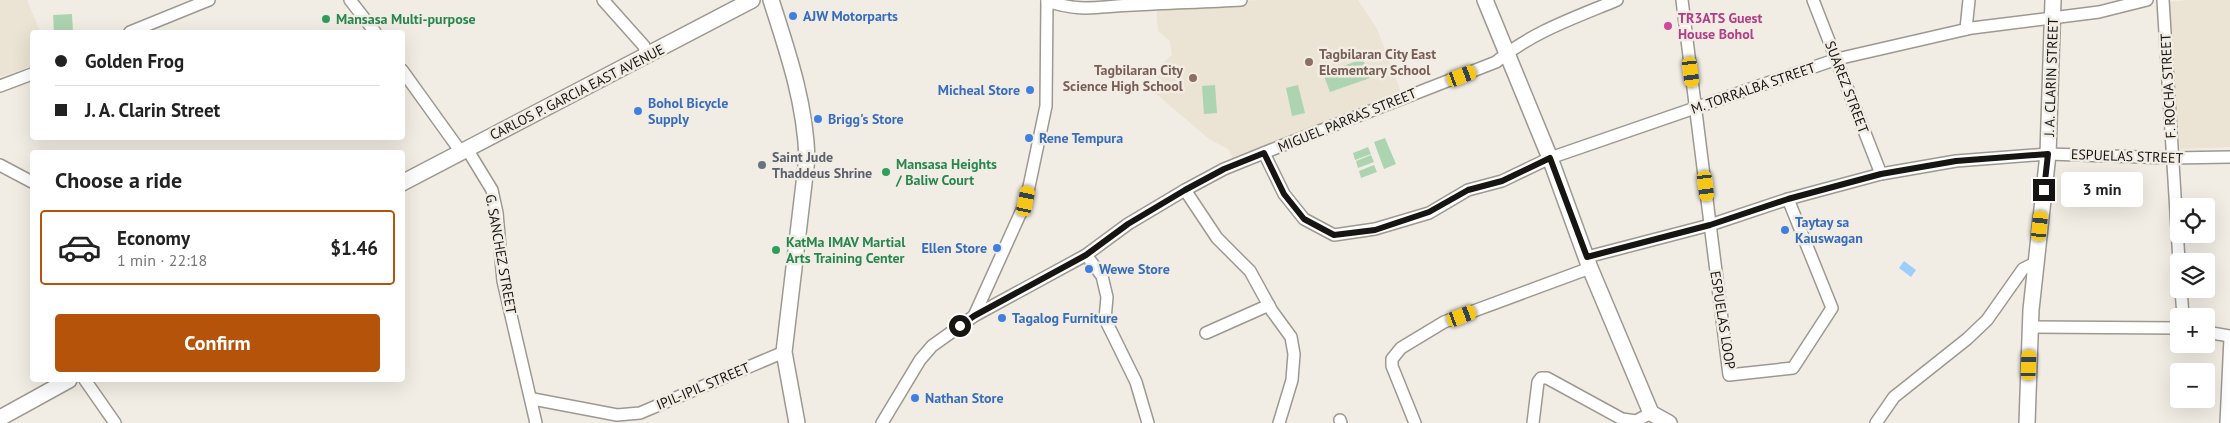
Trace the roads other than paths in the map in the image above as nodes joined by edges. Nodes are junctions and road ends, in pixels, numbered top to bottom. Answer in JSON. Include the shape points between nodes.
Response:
{"nodes":[{"id":1,"x":209,"y":0,"type":"edge"},
{"id":2,"x":350,"y":0,"type":"edge"},
{"id":3,"x":603,"y":0,"type":"edge"},
{"id":4,"x":752,"y":0,"type":"edge"},
{"id":5,"x":770,"y":0,"type":"edge"},
{"id":6,"x":1241,"y":0,"type":"edge"},
{"id":7,"x":1485,"y":0,"type":"edge"},
{"id":8,"x":1617,"y":0,"type":"edge"},
{"id":9,"x":1682,"y":0,"type":"edge"},
{"id":10,"x":1813,"y":0,"type":"edge"},
{"id":11,"x":1969,"y":0,"type":"edge"},
{"id":12,"x":2054,"y":0,"type":"edge"},
{"id":13,"x":2147,"y":0,"type":"edge"},
{"id":14,"x":2163,"y":0,"type":"edge"},
{"id":15,"x":1047,"y":1,"type":"edge"},
{"id":16,"x":2054,"y":18,"type":"junction"},
{"id":17,"x":1966,"y":29,"type":"junction"},
{"id":18,"x":135,"y":30,"type":"edge"},
{"id":19,"x":373,"y":30,"type":"edge"},
{"id":20,"x":1507,"y":54,"type":"junction"},
{"id":21,"x":647,"y":57,"type":"junction"},
{"id":22,"x":1837,"y":59,"type":"junction"},
{"id":23,"x":405,"y":74,"type":"edge"},
{"id":24,"x":30,"y":75,"type":"edge"},
{"id":25,"x":0,"y":86,"type":"edge"},
{"id":26,"x":1696,"y":107,"type":"junction"},
{"id":27,"x":464,"y":150,"type":"junction"},
{"id":28,"x":1264,"y":153,"type":"junction"},
{"id":29,"x":2048,"y":154,"type":"junction"},
{"id":30,"x":2230,"y":157,"type":"edge"},
{"id":31,"x":1550,"y":158,"type":"junction"},
{"id":32,"x":2172,"y":158,"type":"junction"},
{"id":33,"x":0,"y":165,"type":"edge"},
{"id":34,"x":1881,"y":174,"type":"junction"},
{"id":35,"x":30,"y":181,"type":"edge"},
{"id":36,"x":405,"y":181,"type":"edge"},
{"id":37,"x":1185,"y":190,"type":"junction"},
{"id":38,"x":1788,"y":199,"type":"junction"},
{"id":39,"x":1710,"y":225,"type":"junction"},
{"id":40,"x":2178,"y":253,"type":"edge"},
{"id":41,"x":1086,"y":255,"type":"junction"},
{"id":42,"x":1589,"y":262,"type":"junction"},
{"id":43,"x":2037,"y":262,"type":"junction"},
{"id":44,"x":1269,"y":305,"type":"junction"},
{"id":45,"x":974,"y":316,"type":"junction"},
{"id":46,"x":2031,"y":327,"type":"junction"},
{"id":47,"x":2170,"y":328,"type":"edge"},
{"id":48,"x":1206,"y":333,"type":"dead end"},
{"id":49,"x":2215,"y":334,"type":"edge"},
{"id":50,"x":2230,"y":337,"type":"edge"},
{"id":51,"x":784,"y":352,"type":"junction"},
{"id":52,"x":65,"y":382,"type":"edge"},
{"id":53,"x":86,"y":382,"type":"edge"},
{"id":54,"x":532,"y":399,"type":"junction"},
{"id":55,"x":1651,"y":412,"type":"junction"},
{"id":56,"x":0,"y":418,"type":"edge"},
{"id":57,"x":115,"y":423,"type":"edge"},
{"id":58,"x":536,"y":423,"type":"edge"},
{"id":59,"x":797,"y":423,"type":"edge"},
{"id":60,"x":882,"y":423,"type":"edge"},
{"id":61,"x":1148,"y":423,"type":"edge"},
{"id":62,"x":1279,"y":423,"type":"edge"},
{"id":63,"x":1415,"y":423,"type":"edge"},
{"id":64,"x":1533,"y":423,"type":"edge"},
{"id":65,"x":1669,"y":423,"type":"edge"},
{"id":66,"x":1876,"y":423,"type":"edge"},
{"id":67,"x":2027,"y":423,"type":"edge"},
{"id":68,"x":2226,"y":423,"type":"edge"}],
"edges":[{"from":1,"to":18,"type":"street"},
{"from":2,"to":19,"type":"street"},
{"from":3,"to":21,"type":"street","via":[[644,46]]},
{"from":4,"to":21,"type":"main road","name":"CARLOS P. GARCIA EAST AVENUE"},
{"from":5,"to":51,"type":"main road","via":[[796,75],[806,132],[807,158]]},
{"from":6,"to":15,"type":"street","via":[[1107,6],[1086,10]]},
{"from":7,"to":20,"type":"main road"},
{"from":8,"to":20,"type":"street","name":"MIGUEL PARRAS STREET","via":[[1542,31]]},
{"from":9,"to":26,"type":"street"},
{"from":10,"to":22,"type":"street","name":"SUAREZ STREET"},
{"from":11,"to":17,"type":"street"},
{"from":12,"to":16,"type":"main road","name":"J. A. CLARIN STREET"},
{"from":13,"to":16,"type":"street","name":"M. TORRALBA STREET","via":[[2099,12]]},
{"from":14,"to":32,"type":"street","name":"F. ROCHA STREET"},
{"from":15,"to":45,"type":"street","via":[[1046,106],[1026,201]]},
{"from":16,"to":17,"type":"street","name":"M. TORRALBA STREET"},
{"from":16,"to":29,"type":"main road","name":"J. A. CLARIN STREET"},
{"from":17,"to":22,"type":"street","name":"M. TORRALBA STREET"},
{"from":20,"to":28,"type":"street","name":"MIGUEL PARRAS STREET","via":[[1496,62]]},
{"from":20,"to":31,"type":"main road"},
{"from":21,"to":27,"type":"main road","name":"CARLOS P. GARCIA EAST AVENUE"},
{"from":22,"to":26,"type":"street","name":"M. TORRALBA STREET"},
{"from":22,"to":34,"type":"street","name":"SUAREZ STREET"},
{"from":23,"to":27,"type":"street","name":"G. SANCHEZ STREET"},
{"from":24,"to":25,"type":"street"},
{"from":26,"to":31,"type":"street","name":"M. TORRALBA STREET"},
{"from":26,"to":39,"type":"street"},
{"from":27,"to":36,"type":"main road","name":"CARLOS P. GARCIA EAST AVENUE"},
{"from":27,"to":54,"type":"street","name":"G. SANCHEZ STREET","via":[[492,190],[503,281]]},
{"from":28,"to":31,"type":"street","name":"M. TORRALBA STREET","via":[[1284,194],[1304,219],[1334,235],[1375,230],[1429,212],[1468,190],[1502,181]]},
{"from":28,"to":37,"type":"street","name":"MIGUEL PARRAS STREET"},
{"from":29,"to":32,"type":"street","name":"ESPUELAS STREET"},
{"from":29,"to":34,"type":"street","name":"ESPUELAS STREET","via":[[1956,161]]},
{"from":29,"to":43,"type":"main road","name":"J. A. CLARIN STREET"},
{"from":30,"to":32,"type":"street","name":"ESPUELAS STREET"},
{"from":31,"to":42,"type":"main road"},
{"from":32,"to":40,"type":"street","name":"F. ROCHA STREET"},
{"from":33,"to":35,"type":"street"},
{"from":34,"to":38,"type":"street","name":"ESPUELAS STREET"},
{"from":37,"to":41,"type":"street","name":"MIGUEL PARRAS STREET","via":[[1128,224]]},
{"from":37,"to":44,"type":"street","via":[[1217,238],[1250,271]]},
{"from":38,"to":39,"type":"street","name":"ESPUELAS STREET"},
{"from":38,"to":39,"type":"street","name":"ESPUELAS LOOP","via":[[1832,308],[1793,368],[1729,375]]},
{"from":39,"to":42,"type":"street","name":"ESPUELAS STREET"},
{"from":41,"to":45,"type":"street","name":"MIGUEL PARRAS STREET"},
{"from":41,"to":61,"type":"street","via":[[1102,276],[1107,297],[1106,319],[1136,382]]},
{"from":42,"to":55,"type":"main road"},
{"from":42,"to":63,"type":"street","name":"ESPUELAS STREET","via":[[1444,322],[1401,348],[1392,359],[1392,366]]},
{"from":43,"to":46,"type":"main road","name":"J. A. CLARIN STREET"},
{"from":43,"to":66,"type":"street","via":[[2023,269],[1967,340],[1894,397]]},
{"from":44,"to":48,"type":"street"},
{"from":44,"to":62,"type":"street","via":[[1294,345],[1292,380]]},
{"from":45,"to":60,"type":"street","name":"MIGUEL PARRAS STREET","via":[[932,346]]},
{"from":46,"to":47,"type":"street"},
{"from":46,"to":67,"type":"main road","name":"J. A. CLARIN STREET"},
{"from":49,"to":50,"type":"street"},
{"from":50,"to":68,"type":"street"},
{"from":51,"to":54,"type":"street","name":"IPIL-IPIL STREET","via":[[640,413],[617,415]]},
{"from":51,"to":59,"type":"main road"},
{"from":52,"to":56,"type":"main road"},
{"from":53,"to":57,"type":"street"},
{"from":54,"to":58,"type":"street","name":"G. SANCHEZ STREET"},
{"from":55,"to":64,"type":"street","via":[[1636,421],[1622,419],[1547,378],[1541,378]]},
{"from":55,"to":65,"type":"main road"}]}
